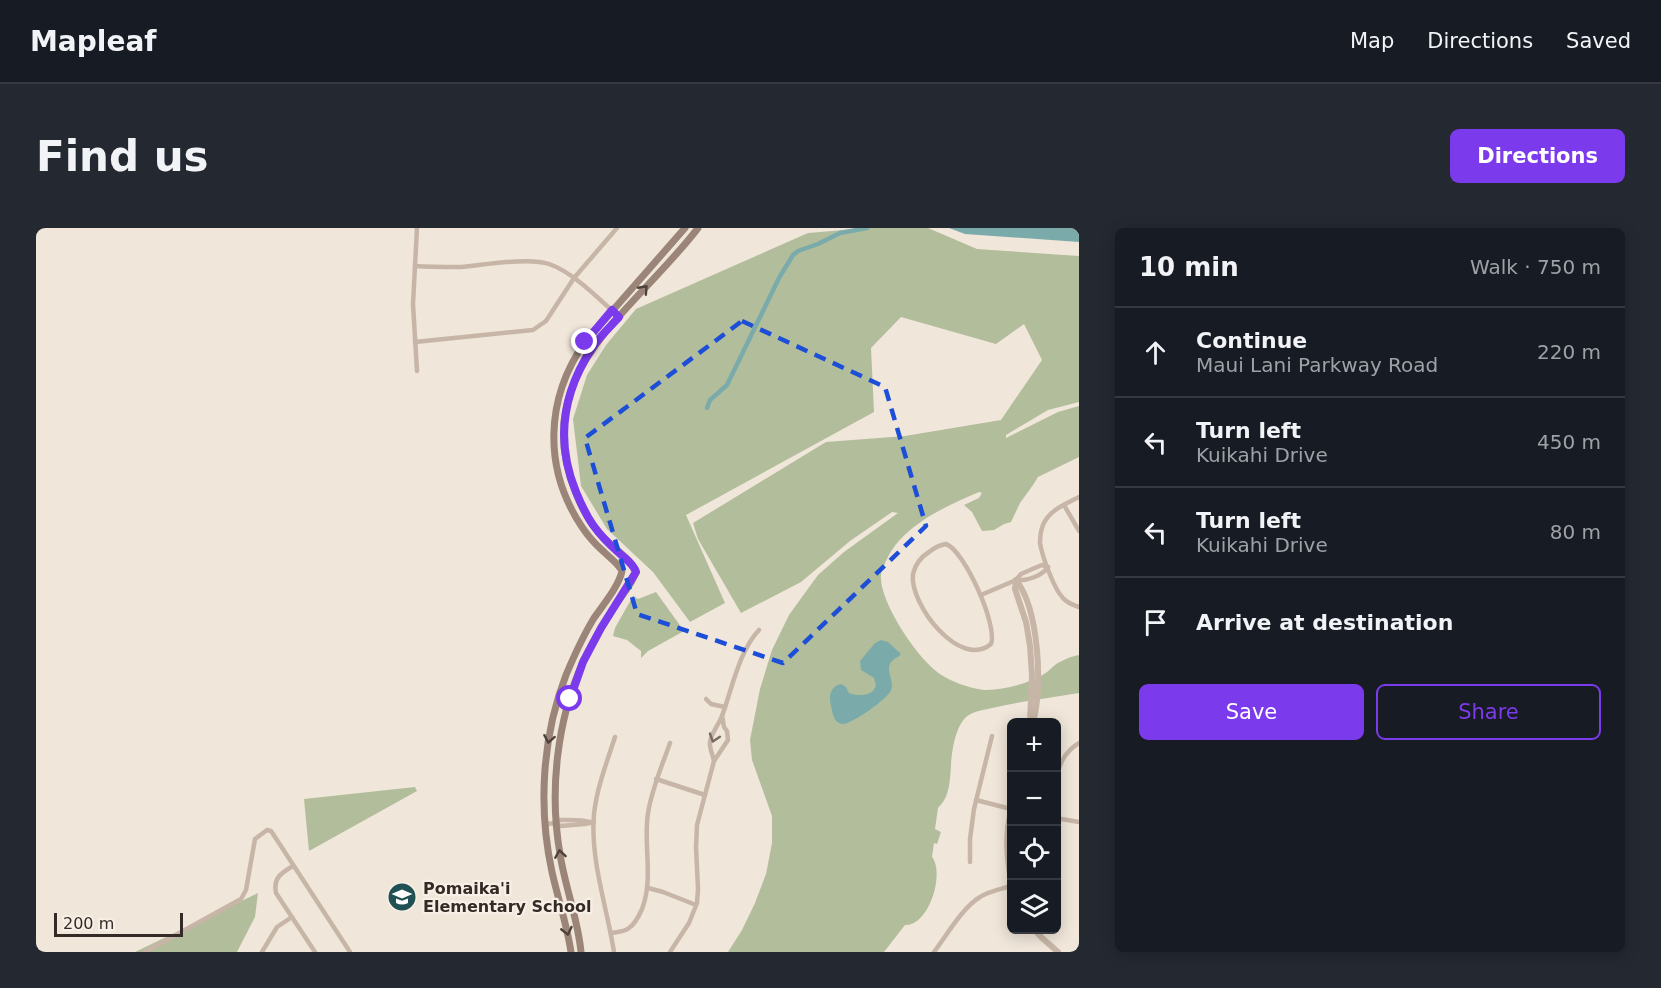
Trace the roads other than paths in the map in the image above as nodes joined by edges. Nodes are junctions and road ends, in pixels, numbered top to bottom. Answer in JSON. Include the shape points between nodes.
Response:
{"nodes":[{"id":1,"x":417,"y":228,"type":"edge"},
{"id":2,"x":617,"y":228,"type":"edge"},
{"id":3,"x":685,"y":228,"type":"edge"},
{"id":4,"x":698,"y":228,"type":"edge"},
{"id":5,"x":415,"y":266,"type":"junction"},
{"id":6,"x":574,"y":278,"type":"junction"},
{"id":7,"x":612,"y":310,"type":"junction"},
{"id":8,"x":619,"y":317,"type":"junction"},
{"id":9,"x":415,"y":342,"type":"junction"},
{"id":10,"x":417,"y":371,"type":"dead end"},
{"id":11,"x":1079,"y":497,"type":"edge"},
{"id":12,"x":1064,"y":505,"type":"junction"},
{"id":13,"x":1079,"y":531,"type":"edge"},
{"id":14,"x":1048,"y":567,"type":"junction"},
{"id":15,"x":1016,"y":580,"type":"junction"},
{"id":16,"x":981,"y":595,"type":"junction"},
{"id":17,"x":1079,"y":607,"type":"edge"},
{"id":18,"x":759,"y":630,"type":"dead end"},
{"id":19,"x":706,"y":699,"type":"dead end"},
{"id":20,"x":724,"y":707,"type":"junction"},
{"id":21,"x":722,"y":715,"type":"junction"},
{"id":22,"x":1034,"y":718,"type":"edge"},
{"id":23,"x":992,"y":736,"type":"dead end"},
{"id":24,"x":615,"y":737,"type":"dead end"},
{"id":25,"x":670,"y":742,"type":"dead end"},
{"id":26,"x":1079,"y":743,"type":"edge"},
{"id":27,"x":714,"y":761,"type":"junction"},
{"id":28,"x":1058,"y":772,"type":"edge"},
{"id":29,"x":656,"y":779,"type":"junction"},
{"id":30,"x":705,"y":795,"type":"junction"},
{"id":31,"x":976,"y":800,"type":"junction"},
{"id":32,"x":1007,"y":810,"type":"edge"},
{"id":33,"x":1061,"y":819,"type":"edge"},
{"id":34,"x":592,"y":822,"type":"junction"},
{"id":35,"x":1079,"y":822,"type":"edge"},
{"id":36,"x":557,"y":823,"type":"junction"},
{"id":37,"x":545,"y":824,"type":"junction"},
{"id":38,"x":970,"y":862,"type":"dead end"},
{"id":39,"x":293,"y":866,"type":"junction"},
{"id":40,"x":1007,"y":887,"type":"edge"},
{"id":41,"x":648,"y":888,"type":"junction"},
{"id":42,"x":696,"y":905,"type":"junction"},
{"id":43,"x":292,"y":917,"type":"junction"},
{"id":44,"x":611,"y":933,"type":"junction"},
{"id":45,"x":1038,"y":934,"type":"edge"},
{"id":46,"x":145,"y":952,"type":"edge"},
{"id":47,"x":262,"y":952,"type":"edge"},
{"id":48,"x":315,"y":952,"type":"edge"},
{"id":49,"x":350,"y":952,"type":"edge"},
{"id":50,"x":570,"y":952,"type":"edge"},
{"id":51,"x":581,"y":952,"type":"edge"},
{"id":52,"x":614,"y":952,"type":"edge"},
{"id":53,"x":670,"y":952,"type":"edge"},
{"id":54,"x":934,"y":952,"type":"edge"},
{"id":55,"x":1058,"y":952,"type":"edge"}],
"edges":[{"from":1,"to":5,"type":"street"},
{"from":2,"to":6,"type":"street"},
{"from":3,"to":7,"type":"main road"},
{"from":8,"to":4,"type":"main road","one_way":true},
{"from":5,"to":6,"type":"street","via":[[535,261],[550,264]]},
{"from":5,"to":9,"type":"street"},
{"from":6,"to":7,"type":"street"},
{"from":6,"to":9,"type":"street","via":[[546,321],[533,330]]},
{"from":7,"to":8,"type":"street"},
{"from":7,"to":37,"type":"main road","one_way":true,"via":[[589,335],[571,364],[560,391],[553,427],[558,471],[568,502],[594,542],[622,571],[593,620],[561,688],[547,752]]},
{"from":8,"to":36,"type":"main road","via":[[593,346],[572,387],[564,441],[570,478],[582,508],[605,540],[636,572],[583,662],[570,699],[556,774]]},
{"from":9,"to":10,"type":"street"},
{"from":11,"to":12,"type":"street"},
{"from":12,"to":13,"type":"street"},
{"from":12,"to":14,"type":"street","via":[[1049,515],[1042,526],[1040,540]]},
{"from":14,"to":15,"type":"street","via":[[1037,567]]},
{"from":14,"to":17,"type":"street","via":[[1060,595]]},
{"from":15,"to":16,"type":"street"},
{"from":15,"to":22,"type":"street","via":[[1026,597],[1035,632],[1038,684]]},
{"from":16,"to":16,"type":"street","via":[[993,633],[991,644],[980,649],[966,648],[942,633],[924,610],[913,582],[915,568],[931,550],[950,545]]},
{"from":18,"to":20,"type":"street","via":[[752,637]]},
{"from":19,"to":20,"type":"street"},
{"from":20,"to":21,"type":"street"},
{"from":21,"to":27,"type":"street","one_way":true,"via":[[710,740]]},
{"from":21,"to":27,"type":"street","via":[[728,740]]},
{"from":23,"to":31,"type":"street"},
{"from":24,"to":34,"type":"street"},
{"from":25,"to":29,"type":"street"},
{"from":26,"to":28,"type":"street","via":[[1065,755]]},
{"from":27,"to":30,"type":"street"},
{"from":29,"to":30,"type":"street"},
{"from":29,"to":41,"type":"street","via":[[648,815]]},
{"from":30,"to":42,"type":"street","via":[[696,833]]},
{"from":31,"to":32,"type":"street"},
{"from":31,"to":38,"type":"street"},
{"from":33,"to":35,"type":"street"},
{"from":34,"to":36,"type":"street"},
{"from":34,"to":44,"type":"street"},
{"from":36,"to":37,"type":"street"},
{"from":51,"to":36,"type":"main road","one_way":true,"via":[[559,852]]},
{"from":37,"to":50,"type":"main road","one_way":true,"via":[[551,871]]},
{"from":39,"to":43,"type":"street","via":[[282,872],[275,888]]},
{"from":39,"to":46,"type":"street","via":[[271,831],[263,832],[255,839],[241,899]]},
{"from":39,"to":49,"type":"street"},
{"from":40,"to":54,"type":"street","via":[[978,898]]},
{"from":41,"to":42,"type":"street"},
{"from":41,"to":44,"type":"street","via":[[635,922],[625,930]]},
{"from":42,"to":53,"type":"street"},
{"from":43,"to":47,"type":"street","via":[[278,927]]},
{"from":43,"to":48,"type":"street"},
{"from":44,"to":52,"type":"street"},
{"from":45,"to":55,"type":"street"}]}
